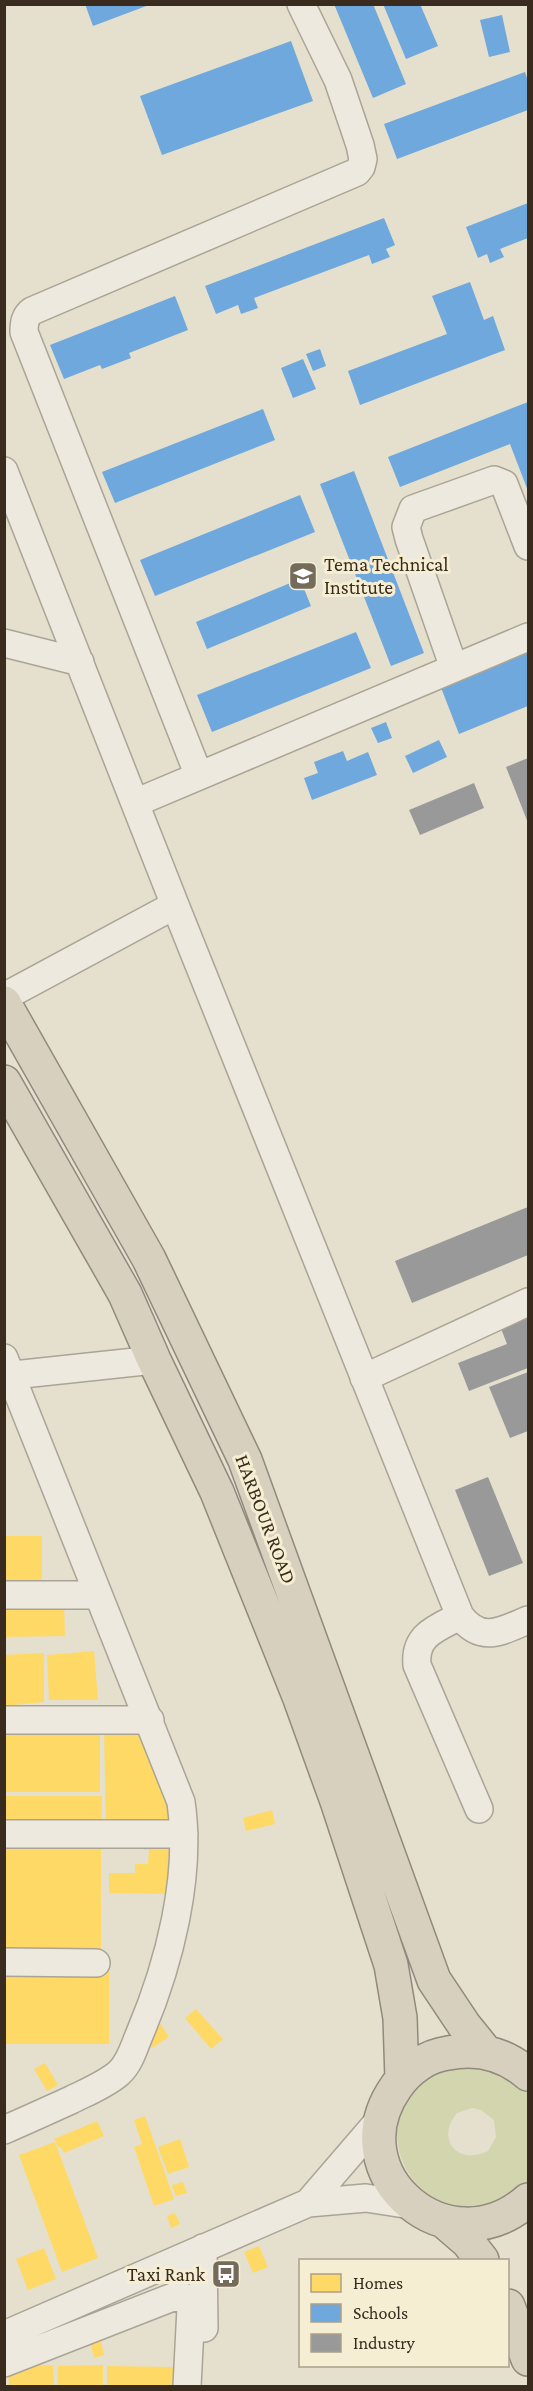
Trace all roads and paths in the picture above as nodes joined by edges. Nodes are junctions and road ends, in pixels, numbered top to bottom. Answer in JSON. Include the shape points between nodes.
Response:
{"nodes":[{"id":1,"x":302,"y":4,"type":"edge"},
{"id":2,"x":4,"y":471,"type":"edge"},
{"id":3,"x":528,"y":546,"type":"edge"},
{"id":4,"x":528,"y":637,"type":"edge"},
{"id":5,"x":4,"y":643,"type":"edge"},
{"id":6,"x":80,"y":662,"type":"junction"},
{"id":7,"x":454,"y":668,"type":"junction"},
{"id":8,"x":199,"y":776,"type":"junction"},
{"id":9,"x":135,"y":803,"type":"junction"},
{"id":10,"x":175,"y":905,"type":"junction"},
{"id":11,"x":4,"y":997,"type":"edge"},
{"id":12,"x":4,"y":1004,"type":"edge"},
{"id":13,"x":4,"y":1082,"type":"edge"},
{"id":14,"x":528,"y":1302,"type":"edge"},
{"id":15,"x":154,"y":1360,"type":"junction"},
{"id":16,"x":7,"y":1370,"type":"edge"},
{"id":17,"x":364,"y":1378,"type":"junction"},
{"id":18,"x":4,"y":1595,"type":"edge"},
{"id":19,"x":99,"y":1595,"type":"junction"},
{"id":20,"x":460,"y":1616,"type":"junction"},
{"id":21,"x":528,"y":1620,"type":"edge"},
{"id":22,"x":4,"y":1720,"type":"edge"},
{"id":23,"x":150,"y":1720,"type":"junction"},
{"id":24,"x":479,"y":1809,"type":"dead end"},
{"id":25,"x":4,"y":1834,"type":"edge"},
{"id":26,"x":184,"y":1834,"type":"junction"},
{"id":27,"x":4,"y":1962,"type":"edge"},
{"id":28,"x":96,"y":1963,"type":"dead end"},
{"id":29,"x":485,"y":2051,"type":"junction"},
{"id":30,"x":528,"y":2074,"type":"edge"},
{"id":31,"x":402,"y":2079,"type":"junction"},
{"id":32,"x":382,"y":2117,"type":"junction"},
{"id":33,"x":4,"y":2130,"type":"edge"},
{"id":34,"x":528,"y":2200,"type":"edge"},
{"id":35,"x":308,"y":2203,"type":"junction"},
{"id":36,"x":411,"y":2205,"type":"junction"},
{"id":37,"x":446,"y":2223,"type":"junction"},
{"id":38,"x":203,"y":2248,"type":"junction"},
{"id":39,"x":481,"y":2259,"type":"edge"},
{"id":40,"x":509,"y":2311,"type":"edge"},
{"id":41,"x":4,"y":2335,"type":"edge"},
{"id":42,"x":528,"y":2359,"type":"edge"},
{"id":43,"x":4,"y":2363,"type":"edge"},
{"id":44,"x":187,"y":2386,"type":"edge"},
{"id":45,"x":204,"y":2386,"type":"edge"}],
"edges":[{"from":1,"to":8,"type":"street","via":[[338,80],[356,134],[363,159],[357,172],[33,311],[24,325]]},
{"from":2,"to":6,"type":"street"},
{"from":3,"to":7,"type":"street","via":[[500,481],[413,509],[406,527],[409,539]]},
{"from":4,"to":7,"type":"street"},
{"from":5,"to":6,"type":"street"},
{"from":6,"to":9,"type":"street"},
{"from":7,"to":8,"type":"street"},
{"from":8,"to":9,"type":"street"},
{"from":9,"to":10,"type":"street"},
{"from":10,"to":11,"type":"street"},
{"from":10,"to":17,"type":"street"},
{"from":12,"to":29,"type":"highway","name":"HARBOUR ROAD","via":[[149,1259],[245,1460],[434,1980]]},
{"from":13,"to":15,"type":"highway","name":"HARBOUR ROAD","via":[[126,1294]]},
{"from":14,"to":17,"type":"street"},
{"from":15,"to":16,"type":"street"},
{"from":15,"to":31,"type":"highway","name":"HARBOUR ROAD","via":[[217,1492],[338,1804],[391,1965],[400,2018]]},
{"from":16,"to":19,"type":"street"},
{"from":17,"to":20,"type":"street"},
{"from":18,"to":19,"type":"street"},
{"from":19,"to":23,"type":"street"},
{"from":20,"to":21,"type":"street","via":[[469,1627],[489,1634]]},
{"from":20,"to":24,"type":"street","via":[[424,1637],[418,1645],[417,1665]]},
{"from":22,"to":23,"type":"street"},
{"from":23,"to":26,"type":"street","via":[[181,1802]]},
{"from":25,"to":26,"type":"street"},
{"from":26,"to":33,"type":"street","via":[[172,1935],[149,2012],[130,2058],[119,2073],[100,2086]]},
{"from":27,"to":28,"type":"street"},
{"from":29,"to":30,"type":"highway","via":[[511,2061]]},
{"from":29,"to":31,"type":"highway","via":[[440,2054],[419,2064]]},
{"from":31,"to":32,"type":"highway","via":[[389,2097]]},
{"from":32,"to":35,"type":"street"},
{"from":32,"to":36,"type":"highway","via":[[380,2146],[387,2174]]},
{"from":34,"to":37,"type":"highway","via":[[494,2222],[470,2226]]},
{"from":35,"to":36,"type":"street","via":[[366,2198]]},
{"from":35,"to":38,"type":"street"},
{"from":36,"to":37,"type":"highway"},
{"from":37,"to":39,"type":"highway"},
{"from":38,"to":41,"type":"street"},
{"from":38,"to":45,"type":"street"},
{"from":40,"to":42,"type":"highway"},
{"from":43,"to":44,"type":"street","via":[[178,2295],[184,2296],[190,2308]]}]}
